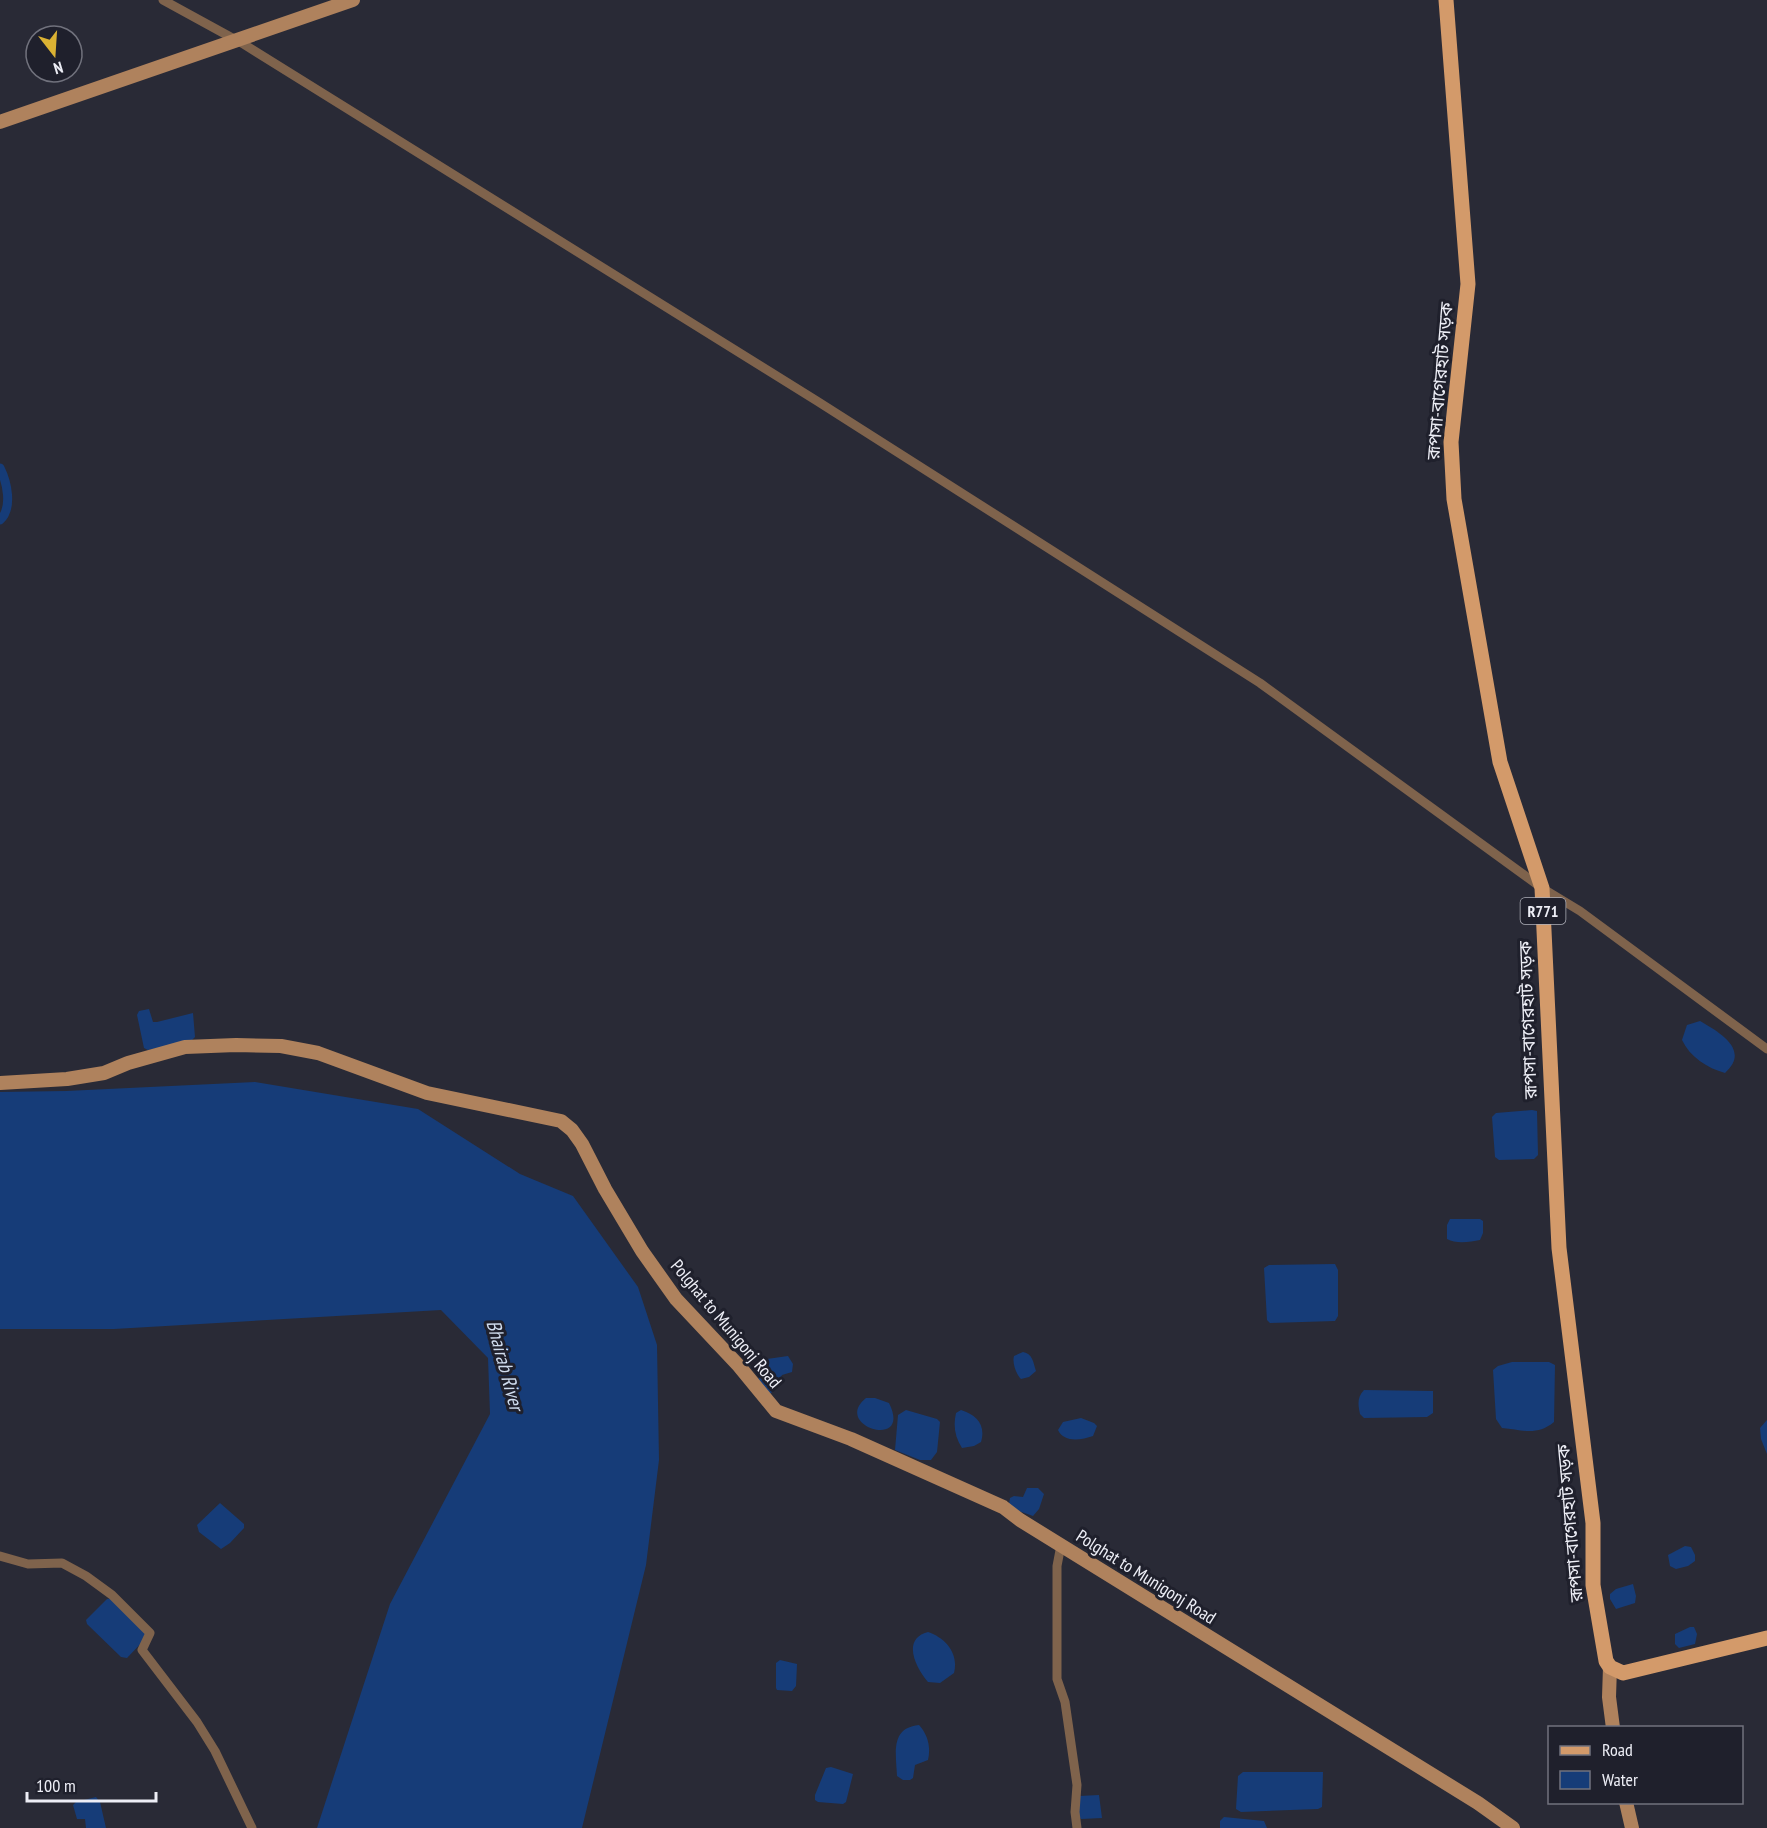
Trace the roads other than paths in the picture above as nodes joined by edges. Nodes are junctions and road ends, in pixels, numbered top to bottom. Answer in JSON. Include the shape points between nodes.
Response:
{"nodes":[{"id":1,"x":163,"y":0,"type":"edge"},
{"id":2,"x":352,"y":0,"type":"edge"},
{"id":3,"x":1446,"y":0,"type":"edge"},
{"id":4,"x":236,"y":40,"type":"junction"},
{"id":5,"x":0,"y":122,"type":"edge"},
{"id":6,"x":1542,"y":888,"type":"junction"},
{"id":7,"x":1767,"y":1049,"type":"edge"},
{"id":8,"x":0,"y":1083,"type":"edge"},
{"id":9,"x":1061,"y":1545,"type":"junction"},
{"id":10,"x":0,"y":1556,"type":"edge"},
{"id":11,"x":1767,"y":1638,"type":"edge"},
{"id":12,"x":1610,"y":1667,"type":"junction"},
{"id":13,"x":1613,"y":1726,"type":"edge"},
{"id":14,"x":1626,"y":1804,"type":"edge"},
{"id":15,"x":252,"y":1828,"type":"edge"},
{"id":16,"x":1077,"y":1828,"type":"edge"},
{"id":17,"x":1513,"y":1828,"type":"edge"},
{"id":18,"x":1632,"y":1828,"type":"edge"}],
"edges":[{"from":1,"to":4,"type":"street"},
{"from":2,"to":4,"type":"street"},
{"from":3,"to":6,"type":"main road","name":"রূপসা-বাগেরহাট সড়ক","number":"R771","via":[[1468,284],[1451,442],[1454,500],[1500,762]]},
{"from":4,"to":5,"type":"street"},
{"from":4,"to":6,"type":"street","via":[[806,394],[1260,683]]},
{"from":6,"to":7,"type":"street","via":[[1580,911]]},
{"from":6,"to":12,"type":"main road","name":"রূপসা-বাগেরহাট সড়ক","number":"R771","via":[[1559,1248],[1593,1523],[1593,1585]]},
{"from":8,"to":9,"type":"street","name":"Polghat to Munigonj Road","via":[[104,1073],[185,1047],[281,1046],[318,1053],[427,1093],[561,1121],[582,1144],[605,1190],[676,1299],[776,1411],[851,1439],[1003,1507]]},
{"from":9,"to":16,"type":"street","via":[[1057,1566],[1057,1679],[1065,1702],[1077,1785]]},
{"from":9,"to":17,"type":"street","name":"Polghat to Munigonj Road"},
{"from":10,"to":15,"type":"street","via":[[28,1564],[62,1563],[112,1595],[150,1633],[142,1650],[215,1751]]},
{"from":11,"to":12,"type":"main road","via":[[1623,1673]]},
{"from":12,"to":13,"type":"street"},
{"from":14,"to":18,"type":"street"}]}
